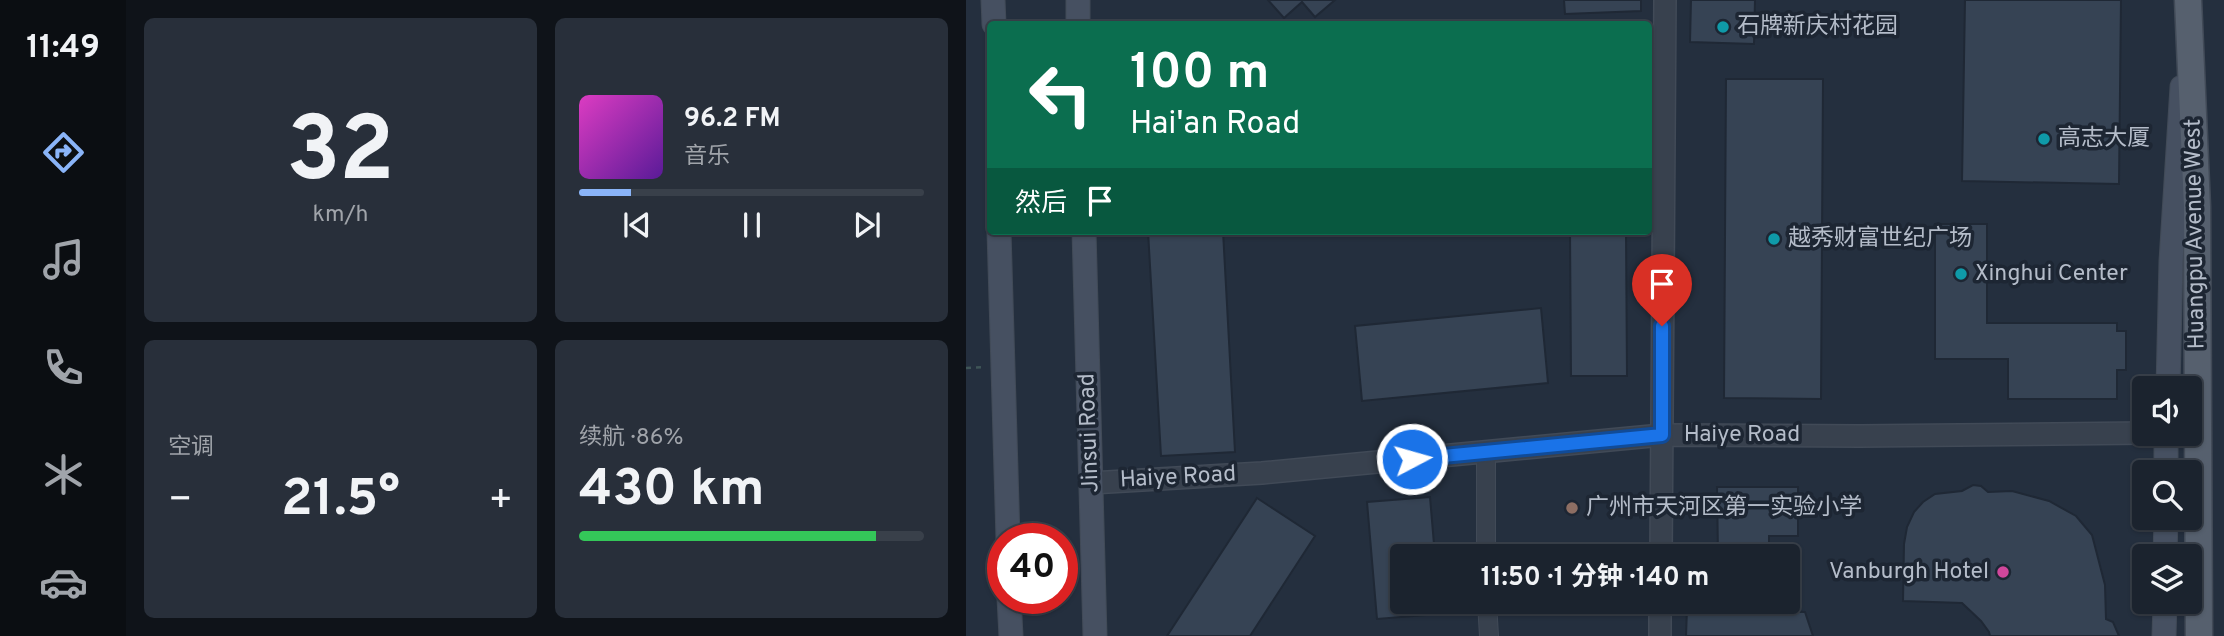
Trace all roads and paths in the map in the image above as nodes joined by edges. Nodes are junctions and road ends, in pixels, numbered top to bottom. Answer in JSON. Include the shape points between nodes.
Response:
{"nodes":[{"id":1,"x":993,"y":0,"type":"edge"},
{"id":2,"x":1078,"y":0,"type":"edge"},
{"id":3,"x":1665,"y":0,"type":"edge"},
{"id":4,"x":2188,"y":2,"type":"edge"},
{"id":5,"x":994,"y":21,"type":"edge"},
{"id":6,"x":1078,"y":21,"type":"edge"},
{"id":7,"x":999,"y":235,"type":"edge"},
{"id":8,"x":1084,"y":235,"type":"edge"},
{"id":9,"x":2168,"y":376,"type":"edge"},
{"id":10,"x":2132,"y":433,"type":"edge"},
{"id":11,"x":1662,"y":435,"type":"junction"},
{"id":12,"x":1486,"y":452,"type":"junction"},
{"id":13,"x":1091,"y":483,"type":"junction"},
{"id":14,"x":1008,"y":523,"type":"edge"},
{"id":15,"x":1486,"y":544,"type":"edge"},
{"id":16,"x":1661,"y":544,"type":"edge"},
{"id":17,"x":1010,"y":614,"type":"edge"},
{"id":18,"x":1488,"y":614,"type":"edge"},
{"id":19,"x":1660,"y":614,"type":"edge"},
{"id":20,"x":2165,"y":614,"type":"edge"},
{"id":21,"x":1011,"y":636,"type":"edge"},
{"id":22,"x":1095,"y":636,"type":"edge"},
{"id":23,"x":1489,"y":636,"type":"edge"},
{"id":24,"x":1660,"y":636,"type":"edge"},
{"id":25,"x":2164,"y":636,"type":"edge"},
{"id":26,"x":2199,"y":636,"type":"edge"}],
"edges":[{"from":1,"to":5,"type":"main road"},
{"from":2,"to":6,"type":"main road"},
{"from":3,"to":11,"type":"street"},
{"from":4,"to":9,"type":"main road"},
{"from":4,"to":26,"type":"main road","name":"Huangpu Avenue West","via":[[2197,207]]},
{"from":7,"to":14,"type":"main road"},
{"from":8,"to":13,"type":"main road","name":"Jinsui Road"},
{"from":10,"to":11,"type":"street","name":"Haiye Road"},
{"from":11,"to":12,"type":"street","name":"Haiye Road"},
{"from":11,"to":16,"type":"street"},
{"from":12,"to":13,"type":"street","name":"Haiye Road"},
{"from":12,"to":15,"type":"street"},
{"from":13,"to":22,"type":"main road","name":"Jinsui Road"},
{"from":17,"to":21,"type":"main road"},
{"from":18,"to":23,"type":"street"},
{"from":19,"to":24,"type":"street"},
{"from":20,"to":25,"type":"main road"}]}
